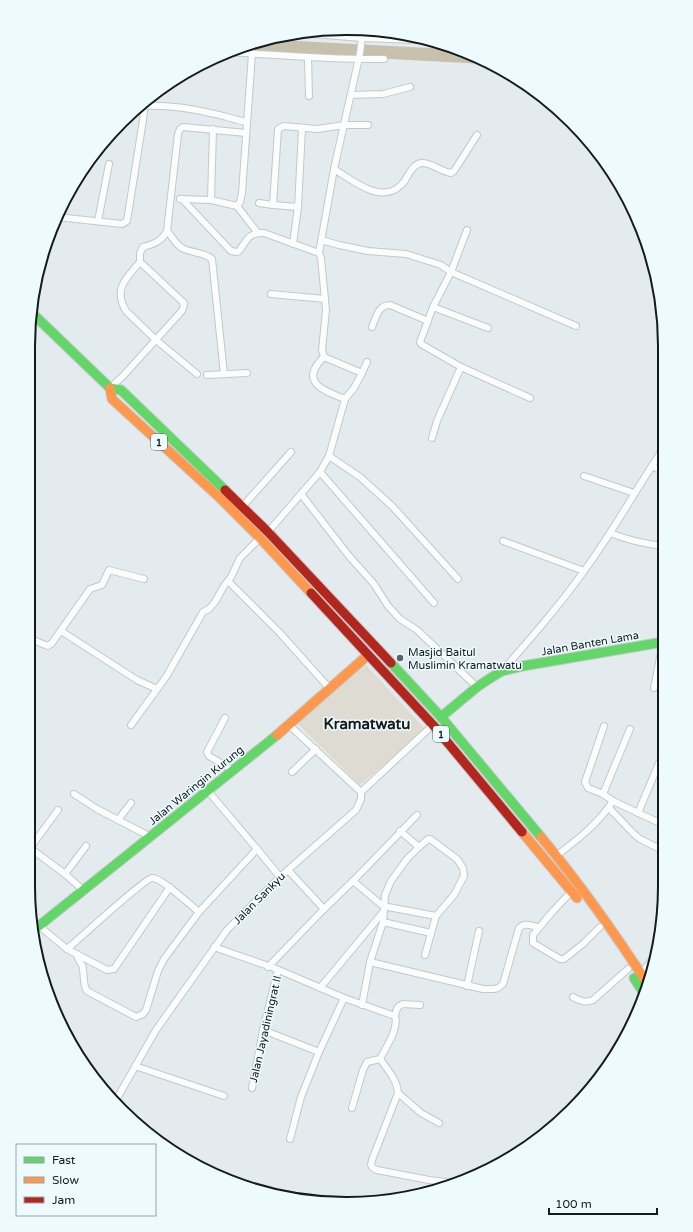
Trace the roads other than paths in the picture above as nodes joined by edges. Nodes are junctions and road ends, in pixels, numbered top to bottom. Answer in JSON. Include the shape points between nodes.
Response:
{"nodes":[{"id":1,"x":327,"y":36,"type":"edge"},
{"id":2,"x":362,"y":36,"type":"edge"},
{"id":3,"x":361,"y":40,"type":"junction"},
{"id":4,"x":400,"y":40,"type":"edge"},
{"id":5,"x":243,"y":53,"type":"edge"},
{"id":6,"x":252,"y":54,"type":"junction"},
{"id":7,"x":360,"y":56,"type":"junction"},
{"id":8,"x":308,"y":58,"type":"junction"},
{"id":9,"x":384,"y":59,"type":"dead end"},
{"id":10,"x":410,"y":87,"type":"dead end"},
{"id":11,"x":350,"y":95,"type":"junction"},
{"id":12,"x":308,"y":96,"type":"dead end"},
{"id":13,"x":150,"y":105,"type":"edge"},
{"id":14,"x":144,"y":109,"type":"edge"},
{"id":15,"x":247,"y":122,"type":"junction"},
{"id":16,"x":345,"y":125,"type":"junction"},
{"id":17,"x":368,"y":125,"type":"dead end"},
{"id":18,"x":213,"y":129,"type":"junction"},
{"id":19,"x":302,"y":129,"type":"junction"},
{"id":20,"x":246,"y":133,"type":"junction"},
{"id":21,"x":477,"y":135,"type":"dead end"},
{"id":22,"x":109,"y":164,"type":"dead end"},
{"id":23,"x":334,"y":169,"type":"junction"},
{"id":24,"x":172,"y":198,"type":"junction"},
{"id":25,"x":182,"y":199,"type":"junction"},
{"id":26,"x":211,"y":200,"type":"junction"},
{"id":27,"x":260,"y":203,"type":"dead end"},
{"id":28,"x":272,"y":205,"type":"junction"},
{"id":29,"x":237,"y":206,"type":"junction"},
{"id":30,"x":298,"y":208,"type":"junction"},
{"id":31,"x":63,"y":218,"type":"edge"},
{"id":32,"x":98,"y":221,"type":"junction"},
{"id":33,"x":467,"y":230,"type":"dead end"},
{"id":34,"x":167,"y":231,"type":"junction"},
{"id":35,"x":257,"y":232,"type":"junction"},
{"id":36,"x":321,"y":240,"type":"junction"},
{"id":37,"x":293,"y":244,"type":"junction"},
{"id":38,"x":319,"y":253,"type":"junction"},
{"id":39,"x":140,"y":262,"type":"junction"},
{"id":40,"x":450,"y":272,"type":"junction"},
{"id":41,"x":271,"y":294,"type":"dead end"},
{"id":42,"x":325,"y":299,"type":"junction"},
{"id":43,"x":433,"y":307,"type":"junction"},
{"id":44,"x":37,"y":318,"type":"edge"},
{"id":45,"x":428,"y":321,"type":"junction"},
{"id":46,"x":576,"y":326,"type":"dead end"},
{"id":47,"x":372,"y":327,"type":"dead end"},
{"id":48,"x":488,"y":328,"type":"dead end"},
{"id":49,"x":156,"y":340,"type":"junction"},
{"id":50,"x":324,"y":357,"type":"junction"},
{"id":51,"x":367,"y":362,"type":"dead end"},
{"id":52,"x":461,"y":367,"type":"junction"},
{"id":53,"x":247,"y":373,"type":"dead end"},
{"id":54,"x":362,"y":373,"type":"junction"},
{"id":55,"x":197,"y":374,"type":"dead end"},
{"id":56,"x":224,"y":374,"type":"junction"},
{"id":57,"x":207,"y":375,"type":"dead end"},
{"id":58,"x":110,"y":388,"type":"junction"},
{"id":59,"x":530,"y":398,"type":"dead end"},
{"id":60,"x":345,"y":399,"type":"junction"},
{"id":61,"x":432,"y":438,"type":"dead end"},
{"id":62,"x":291,"y":452,"type":"dead end"},
{"id":63,"x":330,"y":456,"type":"junction"},
{"id":64,"x":658,"y":457,"type":"edge"},
{"id":65,"x":652,"y":466,"type":"junction"},
{"id":66,"x":658,"y":469,"type":"edge"},
{"id":67,"x":320,"y":472,"type":"junction"},
{"id":68,"x":584,"y":476,"type":"dead end"},
{"id":69,"x":634,"y":492,"type":"junction"},
{"id":70,"x":301,"y":494,"type":"junction"},
{"id":71,"x":243,"y":506,"type":"junction"},
{"id":72,"x":268,"y":532,"type":"junction"},
{"id":73,"x":610,"y":533,"type":"junction"},
{"id":74,"x":260,"y":538,"type":"junction"},
{"id":75,"x":503,"y":541,"type":"dead end"},
{"id":76,"x":658,"y":546,"type":"edge"},
{"id":77,"x":584,"y":571,"type":"junction"},
{"id":78,"x":144,"y":579,"type":"dead end"},
{"id":79,"x":458,"y":579,"type":"dead end"},
{"id":80,"x":228,"y":581,"type":"junction"},
{"id":81,"x":434,"y":603,"type":"dead end"},
{"id":82,"x":61,"y":631,"type":"junction"},
{"id":83,"x":35,"y":641,"type":"edge"},
{"id":84,"x":658,"y":643,"type":"edge"},
{"id":85,"x":368,"y":655,"type":"junction"},
{"id":86,"x":658,"y":668,"type":"edge"},
{"id":87,"x":502,"y":671,"type":"junction"},
{"id":88,"x":477,"y":687,"type":"junction"},
{"id":89,"x":654,"y":688,"type":"dead end"},
{"id":90,"x":157,"y":689,"type":"junction"},
{"id":91,"x":330,"y":689,"type":"junction"},
{"id":92,"x":441,"y":716,"type":"junction"},
{"id":93,"x":225,"y":718,"type":"dead end"},
{"id":94,"x":131,"y":725,"type":"dead end"},
{"id":95,"x":289,"y":725,"type":"junction"},
{"id":96,"x":433,"y":725,"type":"junction"},
{"id":97,"x":604,"y":726,"type":"dead end"},
{"id":98,"x":630,"y":729,"type":"dead end"},
{"id":99,"x":316,"y":749,"type":"junction"},
{"id":100,"x":658,"y":765,"type":"edge"},
{"id":101,"x":233,"y":770,"type":"junction"},
{"id":102,"x":292,"y":772,"type":"dead end"},
{"id":103,"x":208,"y":791,"type":"junction"},
{"id":104,"x":362,"y":792,"type":"junction"},
{"id":105,"x":74,"y":794,"type":"dead end"},
{"id":106,"x":603,"y":794,"type":"junction"},
{"id":107,"x":613,"y":801,"type":"junction"},
{"id":108,"x":131,"y":803,"type":"dead end"},
{"id":109,"x":608,"y":808,"type":"junction"},
{"id":110,"x":58,"y":810,"type":"dead end"},
{"id":111,"x":638,"y":813,"type":"junction"},
{"id":112,"x":417,"y":815,"type":"dead end"},
{"id":113,"x":118,"y":820,"type":"junction"},
{"id":114,"x":658,"y":822,"type":"edge"},
{"id":115,"x":400,"y":831,"type":"junction"},
{"id":116,"x":151,"y":837,"type":"junction"},
{"id":117,"x":35,"y":842,"type":"edge"},
{"id":118,"x":86,"y":846,"type":"dead end"},
{"id":119,"x":419,"y":846,"type":"junction"},
{"id":120,"x":658,"y":848,"type":"edge"},
{"id":121,"x":257,"y":849,"type":"junction"},
{"id":122,"x":35,"y":854,"type":"edge"},
{"id":123,"x":556,"y":856,"type":"junction"},
{"id":124,"x":288,"y":870,"type":"junction"},
{"id":125,"x":65,"y":874,"type":"junction"},
{"id":126,"x":280,"y":877,"type":"junction"},
{"id":127,"x":353,"y":881,"type":"junction"},
{"id":128,"x":170,"y":887,"type":"junction"},
{"id":129,"x":83,"y":890,"type":"junction"},
{"id":130,"x":572,"y":891,"type":"junction"},
{"id":131,"x":324,"y":909,"type":"junction"},
{"id":132,"x":384,"y":909,"type":"junction"},
{"id":133,"x":199,"y":912,"type":"junction"},
{"id":134,"x":436,"y":916,"type":"junction"},
{"id":135,"x":383,"y":922,"type":"junction"},
{"id":136,"x":38,"y":927,"type":"edge"},
{"id":137,"x":538,"y":927,"type":"junction"},
{"id":138,"x":600,"y":927,"type":"junction"},
{"id":139,"x":38,"y":929,"type":"edge"},
{"id":140,"x":479,"y":931,"type":"dead end"},
{"id":141,"x":431,"y":933,"type":"junction"},
{"id":142,"x":214,"y":947,"type":"junction"},
{"id":143,"x":67,"y":949,"type":"junction"},
{"id":144,"x":77,"y":954,"type":"junction"},
{"id":145,"x":425,"y":955,"type":"dead end"},
{"id":146,"x":370,"y":962,"type":"junction"},
{"id":147,"x":647,"y":966,"type":"edge"},
{"id":148,"x":268,"y":967,"type":"junction"},
{"id":149,"x":628,"y":969,"type":"junction"},
{"id":150,"x":278,"y":970,"type":"junction"},
{"id":151,"x":641,"y":974,"type":"junction"},
{"id":152,"x":643,"y":978,"type":"edge"},
{"id":153,"x":467,"y":986,"type":"junction"},
{"id":154,"x":320,"y":988,"type":"junction"},
{"id":155,"x":640,"y":988,"type":"edge"},
{"id":156,"x":573,"y":997,"type":"dead end"},
{"id":157,"x":344,"y":998,"type":"junction"},
{"id":158,"x":362,"y":1005,"type":"junction"},
{"id":159,"x":420,"y":1005,"type":"dead end"},
{"id":160,"x":395,"y":1016,"type":"junction"},
{"id":161,"x":263,"y":1030,"type":"junction"},
{"id":162,"x":318,"y":1052,"type":"junction"},
{"id":163,"x":380,"y":1059,"type":"junction"},
{"id":164,"x":135,"y":1066,"type":"junction"},
{"id":165,"x":252,"y":1088,"type":"dead end"},
{"id":166,"x":398,"y":1093,"type":"junction"},
{"id":167,"x":224,"y":1096,"type":"dead end"},
{"id":168,"x":118,"y":1097,"type":"edge"},
{"id":169,"x":352,"y":1108,"type":"dead end"},
{"id":170,"x":439,"y":1123,"type":"dead end"},
{"id":171,"x":290,"y":1139,"type":"dead end"},
{"id":172,"x":442,"y":1182,"type":"edge"}],
"edges":[{"from":1,"to":3,"type":"street"},
{"from":2,"to":3,"type":"street"},
{"from":3,"to":4,"type":"street"},
{"from":3,"to":7,"type":"street"},
{"from":5,"to":6,"type":"street"},
{"from":6,"to":8,"type":"street"},
{"from":6,"to":15,"type":"street"},
{"from":7,"to":8,"type":"street"},
{"from":7,"to":9,"type":"street"},
{"from":7,"to":11,"type":"street"},
{"from":8,"to":12,"type":"street"},
{"from":10,"to":11,"type":"street","via":[[383,94]]},
{"from":11,"to":16,"type":"street"},
{"from":13,"to":15,"type":"street","via":[[209,112]]},
{"from":14,"to":32,"type":"street","via":[[127,221],[122,224]]},
{"from":15,"to":20,"type":"street"},
{"from":16,"to":17,"type":"street"},
{"from":16,"to":19,"type":"street"},
{"from":16,"to":23,"type":"street"},
{"from":18,"to":20,"type":"street"},
{"from":18,"to":24,"type":"street","via":[[180,129]]},
{"from":18,"to":26,"type":"street"},
{"from":19,"to":28,"type":"street","via":[[284,126],[277,131]]},
{"from":19,"to":30,"type":"street"},
{"from":20,"to":29,"type":"street","via":[[242,193]]},
{"from":21,"to":23,"type":"street","via":[[454,172],[446,173],[420,163],[401,186],[390,192],[373,192]]},
{"from":22,"to":32,"type":"street"},
{"from":23,"to":36,"type":"street"},
{"from":24,"to":25,"type":"street"},
{"from":24,"to":34,"type":"street"},
{"from":25,"to":26,"type":"street"},
{"from":25,"to":35,"type":"street","via":[[231,251],[239,251],[251,234]]},
{"from":26,"to":29,"type":"street"},
{"from":27,"to":28,"type":"street"},
{"from":28,"to":30,"type":"street"},
{"from":29,"to":35,"type":"street"},
{"from":30,"to":37,"type":"street"},
{"from":31,"to":32,"type":"street"},
{"from":33,"to":40,"type":"street"},
{"from":34,"to":39,"type":"street","via":[[164,238],[157,243],[143,247]]},
{"from":34,"to":56,"type":"street","via":[[181,247],[212,259]]},
{"from":35,"to":37,"type":"street"},
{"from":36,"to":38,"type":"street"},
{"from":36,"to":40,"type":"street","via":[[368,251],[406,254],[441,265]]},
{"from":37,"to":38,"type":"street"},
{"from":38,"to":42,"type":"street"},
{"from":39,"to":49,"type":"street","via":[[125,278],[121,287],[122,305]]},
{"from":39,"to":49,"type":"street","via":[[184,303],[184,309]]},
{"from":40,"to":43,"type":"street"},
{"from":40,"to":46,"type":"street"},
{"from":41,"to":42,"type":"street"},
{"from":42,"to":50,"type":"street","via":[[326,322],[322,350]]},
{"from":43,"to":45,"type":"street"},
{"from":43,"to":48,"type":"street"},
{"from":44,"to":58,"type":"main road","number":"1"},
{"from":45,"to":47,"type":"street","via":[[390,305],[384,305]]},
{"from":45,"to":52,"type":"street","via":[[421,344]]},
{"from":49,"to":55,"type":"street"},
{"from":49,"to":58,"type":"street"},
{"from":50,"to":54,"type":"street"},
{"from":50,"to":60,"type":"street","via":[[317,364],[313,379],[315,383]]},
{"from":51,"to":54,"type":"street"},
{"from":52,"to":59,"type":"street"},
{"from":52,"to":61,"type":"street"},
{"from":53,"to":56,"type":"street"},
{"from":54,"to":60,"type":"street"},
{"from":56,"to":57,"type":"street"},
{"from":58,"to":71,"type":"main road","number":"1","via":[[122,390]]},
{"from":58,"to":74,"type":"main road","number":"1","via":[[112,399]]},
{"from":60,"to":63,"type":"street"},
{"from":62,"to":71,"type":"street"},
{"from":63,"to":67,"type":"street"},
{"from":63,"to":79,"type":"street","via":[[360,477],[394,507]]},
{"from":64,"to":65,"type":"street"},
{"from":65,"to":66,"type":"street"},
{"from":65,"to":69,"type":"street"},
{"from":67,"to":70,"type":"street"},
{"from":67,"to":81,"type":"street"},
{"from":68,"to":69,"type":"street"},
{"from":69,"to":73,"type":"street"},
{"from":70,"to":72,"type":"street"},
{"from":70,"to":88,"type":"street","via":[[388,606]]},
{"from":71,"to":72,"type":"main road","number":"1"},
{"from":72,"to":92,"type":"main road","number":"1"},
{"from":73,"to":76,"type":"street","via":[[646,545]]},
{"from":73,"to":77,"type":"street"},
{"from":74,"to":80,"type":"street","via":[[240,558]]},
{"from":74,"to":85,"type":"main road","number":"1"},
{"from":75,"to":77,"type":"street"},
{"from":77,"to":87,"type":"street","via":[[535,634]]},
{"from":78,"to":82,"type":"street","via":[[109,570],[102,585],[90,589]]},
{"from":80,"to":90,"type":"street","via":[[211,607],[203,612],[173,667]]},
{"from":80,"to":91,"type":"street","via":[[279,632]]},
{"from":82,"to":83,"type":"street","via":[[48,646]]},
{"from":82,"to":90,"type":"street","via":[[137,680]]},
{"from":84,"to":87,"type":"main road","name":"Jalan Banten Lama"},
{"from":85,"to":91,"type":"main road","name":"Jalan Waringin Kurung"},
{"from":85,"to":96,"type":"main road","number":"1"},
{"from":86,"to":89,"type":"street"},
{"from":87,"to":88,"type":"main road","name":"Jalan Banten Lama"},
{"from":88,"to":92,"type":"main road","name":"Jalan Banten Lama"},
{"from":90,"to":94,"type":"street"},
{"from":91,"to":95,"type":"main road","name":"Jalan Waringin Kurung"},
{"from":92,"to":123,"type":"main road","number":"1"},
{"from":93,"to":101,"type":"street","via":[[207,752],[208,756]]},
{"from":95,"to":99,"type":"street"},
{"from":95,"to":101,"type":"main road","name":"Jalan Waringin Kurung"},
{"from":96,"to":104,"type":"street","name":"Jalan Sankyu"},
{"from":96,"to":130,"type":"main road","number":"1"},
{"from":97,"to":106,"type":"street","via":[[585,782],[588,788]]},
{"from":98,"to":106,"type":"street"},
{"from":99,"to":102,"type":"street"},
{"from":99,"to":104,"type":"street"},
{"from":100,"to":111,"type":"street"},
{"from":101,"to":103,"type":"main road","name":"Jalan Waringin Kurung"},
{"from":103,"to":116,"type":"main road","name":"Jalan Waringin Kurung"},
{"from":103,"to":121,"type":"street"},
{"from":104,"to":124,"type":"street","name":"Jalan Sankyu","via":[[356,810]]},
{"from":105,"to":113,"type":"street"},
{"from":106,"to":107,"type":"street"},
{"from":107,"to":109,"type":"street"},
{"from":107,"to":111,"type":"street"},
{"from":108,"to":113,"type":"street"},
{"from":109,"to":120,"type":"street","via":[[640,839]]},
{"from":109,"to":123,"type":"street","via":[[594,826]]},
{"from":110,"to":117,"type":"street"},
{"from":111,"to":114,"type":"street"},
{"from":112,"to":115,"type":"street"},
{"from":113,"to":116,"type":"street"},
{"from":115,"to":119,"type":"street"},
{"from":115,"to":127,"type":"street"},
{"from":116,"to":129,"type":"main road","name":"Jalan Waringin Kurung"},
{"from":118,"to":125,"type":"street"},
{"from":119,"to":132,"type":"street","via":[[395,874],[385,895]]},
{"from":119,"to":134,"type":"street","via":[[428,839],[434,840],[457,859],[463,868],[464,876],[454,895]]},
{"from":121,"to":126,"type":"street"},
{"from":121,"to":133,"type":"street"},
{"from":122,"to":125,"type":"street"},
{"from":123,"to":151,"type":"main road","number":"1"},
{"from":124,"to":126,"type":"street","name":"Jalan Sankyu"},
{"from":124,"to":131,"type":"street"},
{"from":125,"to":129,"type":"street"},
{"from":126,"to":142,"type":"street","name":"Jalan Sankyu","via":[[227,930]]},
{"from":127,"to":131,"type":"street"},
{"from":127,"to":132,"type":"street"},
{"from":128,"to":133,"type":"street"},
{"from":128,"to":143,"type":"street","via":[[150,878]]},
{"from":128,"to":144,"type":"street","via":[[114,969],[107,970]]},
{"from":129,"to":136,"type":"main road","name":"Jalan Waringin Kurung"},
{"from":130,"to":137,"type":"street"},
{"from":130,"to":138,"type":"main road","number":"1"},
{"from":131,"to":148,"type":"street"},
{"from":132,"to":134,"type":"street"},
{"from":132,"to":135,"type":"street"},
{"from":132,"to":154,"type":"street"},
{"from":133,"to":144,"type":"street","via":[[164,959],[146,1010],[139,1016],[136,1017],[87,991],[84,986],[82,964]]},
{"from":134,"to":141,"type":"street"},
{"from":135,"to":141,"type":"street"},
{"from":135,"to":146,"type":"street"},
{"from":137,"to":138,"type":"street","via":[[533,935],[534,943],[564,959]]},
{"from":137,"to":153,"type":"street","via":[[526,924],[519,928],[503,984],[494,989]]},
{"from":138,"to":149,"type":"main road","number":"1"},
{"from":139,"to":143,"type":"street"},
{"from":140,"to":153,"type":"street"},
{"from":141,"to":145,"type":"street"},
{"from":142,"to":148,"type":"street"},
{"from":142,"to":164,"type":"street","name":"Jalan Sankyu","via":[[156,1030]]},
{"from":143,"to":144,"type":"street"},
{"from":146,"to":153,"type":"street"},
{"from":146,"to":158,"type":"street"},
{"from":147,"to":151,"type":"street"},
{"from":148,"to":150,"type":"street"},
{"from":149,"to":155,"type":"main road","number":"1"},
{"from":149,"to":156,"type":"street","via":[[593,1000],[581,1002]]},
{"from":150,"to":154,"type":"street"},
{"from":150,"to":161,"type":"street","name":"Jalan Jayadiningrat II"},
{"from":151,"to":152,"type":"main road","number":"1"},
{"from":154,"to":157,"type":"street"},
{"from":157,"to":158,"type":"street"},
{"from":157,"to":162,"type":"street"},
{"from":158,"to":160,"type":"street"},
{"from":159,"to":160,"type":"street","via":[[403,1004],[397,1008]]},
{"from":160,"to":163,"type":"street","via":[[394,1030]]},
{"from":161,"to":162,"type":"street"},
{"from":161,"to":165,"type":"street","name":"Jalan Jayadiningrat II"},
{"from":162,"to":171,"type":"street","via":[[301,1096]]},
{"from":163,"to":166,"type":"street","via":[[394,1079]]},
{"from":163,"to":169,"type":"street","via":[[367,1062]]},
{"from":164,"to":167,"type":"street"},
{"from":164,"to":168,"type":"street","name":"Jalan Sankyu"},
{"from":166,"to":170,"type":"street","via":[[421,1113]]},
{"from":166,"to":172,"type":"street","via":[[371,1165],[377,1170]]}]}
